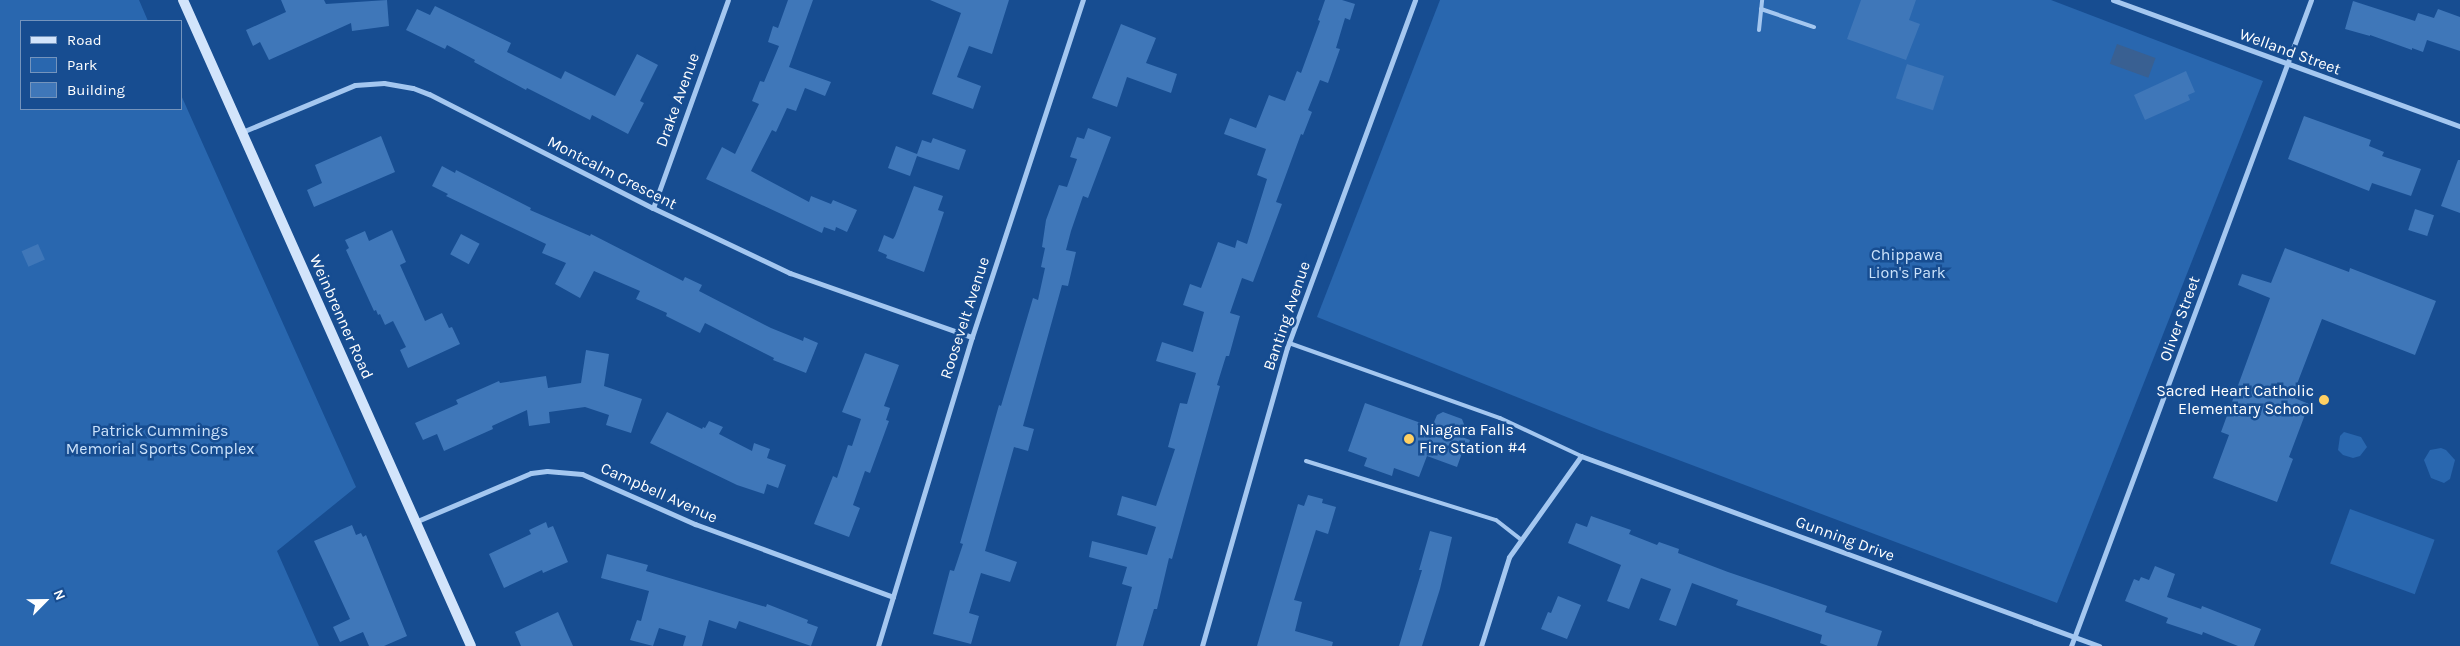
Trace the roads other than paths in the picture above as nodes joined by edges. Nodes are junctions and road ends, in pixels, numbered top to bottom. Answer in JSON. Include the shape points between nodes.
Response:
{"nodes":[{"id":1,"x":183,"y":0,"type":"edge"},
{"id":2,"x":728,"y":0,"type":"edge"},
{"id":3,"x":1084,"y":0,"type":"edge"},
{"id":4,"x":1415,"y":0,"type":"edge"},
{"id":5,"x":1762,"y":0,"type":"edge"},
{"id":6,"x":2113,"y":0,"type":"edge"},
{"id":7,"x":2311,"y":0,"type":"edge"},
{"id":8,"x":1760,"y":9,"type":"junction"},
{"id":9,"x":1814,"y":27,"type":"dead end"},
{"id":10,"x":1759,"y":30,"type":"dead end"},
{"id":11,"x":2288,"y":65,"type":"junction"},
{"id":12,"x":2460,"y":126,"type":"edge"},
{"id":13,"x":242,"y":132,"type":"junction"},
{"id":14,"x":652,"y":208,"type":"junction"},
{"id":15,"x":972,"y":337,"type":"junction"},
{"id":16,"x":1289,"y":343,"type":"junction"},
{"id":17,"x":1582,"y":456,"type":"junction"},
{"id":18,"x":1306,"y":461,"type":"dead end"},
{"id":19,"x":415,"y":522,"type":"junction"},
{"id":20,"x":1522,"y":540,"type":"junction"},
{"id":21,"x":893,"y":596,"type":"junction"},
{"id":22,"x":2074,"y":637,"type":"junction"},
{"id":23,"x":471,"y":646,"type":"edge"},
{"id":24,"x":878,"y":646,"type":"edge"},
{"id":25,"x":1202,"y":646,"type":"edge"},
{"id":26,"x":1481,"y":646,"type":"edge"},
{"id":27,"x":2071,"y":646,"type":"edge"},
{"id":28,"x":2099,"y":646,"type":"edge"}],
"edges":[{"from":1,"to":13,"type":"street","name":"Weinbrenner Road"},
{"from":2,"to":14,"type":"street","name":"Drake Avenue"},
{"from":3,"to":15,"type":"street","name":"Roosevelt Avenue"},
{"from":4,"to":16,"type":"street","name":"Banting Avenue"},
{"from":5,"to":8,"type":"lane"},
{"from":6,"to":11,"type":"street","name":"Welland Street"},
{"from":7,"to":11,"type":"street","name":"Oliver Street"},
{"from":8,"to":9,"type":"lane"},
{"from":8,"to":10,"type":"lane"},
{"from":11,"to":12,"type":"street","name":"Welland Street"},
{"from":11,"to":22,"type":"street","name":"Oliver Street"},
{"from":13,"to":14,"type":"street","name":"Montcalm Crescent","via":[[355,85],[397,84],[430,94]]},
{"from":13,"to":19,"type":"street","name":"Weinbrenner Road"},
{"from":14,"to":15,"type":"street","name":"Montcalm Crescent","via":[[814,283]]},
{"from":15,"to":21,"type":"street","name":"Roosevelt Avenue"},
{"from":16,"to":17,"type":"lane","via":[[1500,418]]},
{"from":16,"to":25,"type":"street","name":"Banting Avenue"},
{"from":17,"to":20,"type":"street"},
{"from":17,"to":22,"type":"street","name":"Gunning Drive"},
{"from":18,"to":20,"type":"lane","via":[[1496,520]]},
{"from":19,"to":21,"type":"street","name":"Campbell Avenue","via":[[530,473],[582,474],[695,524]]},
{"from":19,"to":23,"type":"street","name":"Weinbrenner Road"},
{"from":20,"to":26,"type":"street","via":[[1503,572]]},
{"from":21,"to":24,"type":"street","name":"Roosevelt Avenue"},
{"from":22,"to":27,"type":"street","name":"Oliver Street"},
{"from":22,"to":28,"type":"street","name":"Gunning Drive"}]}
